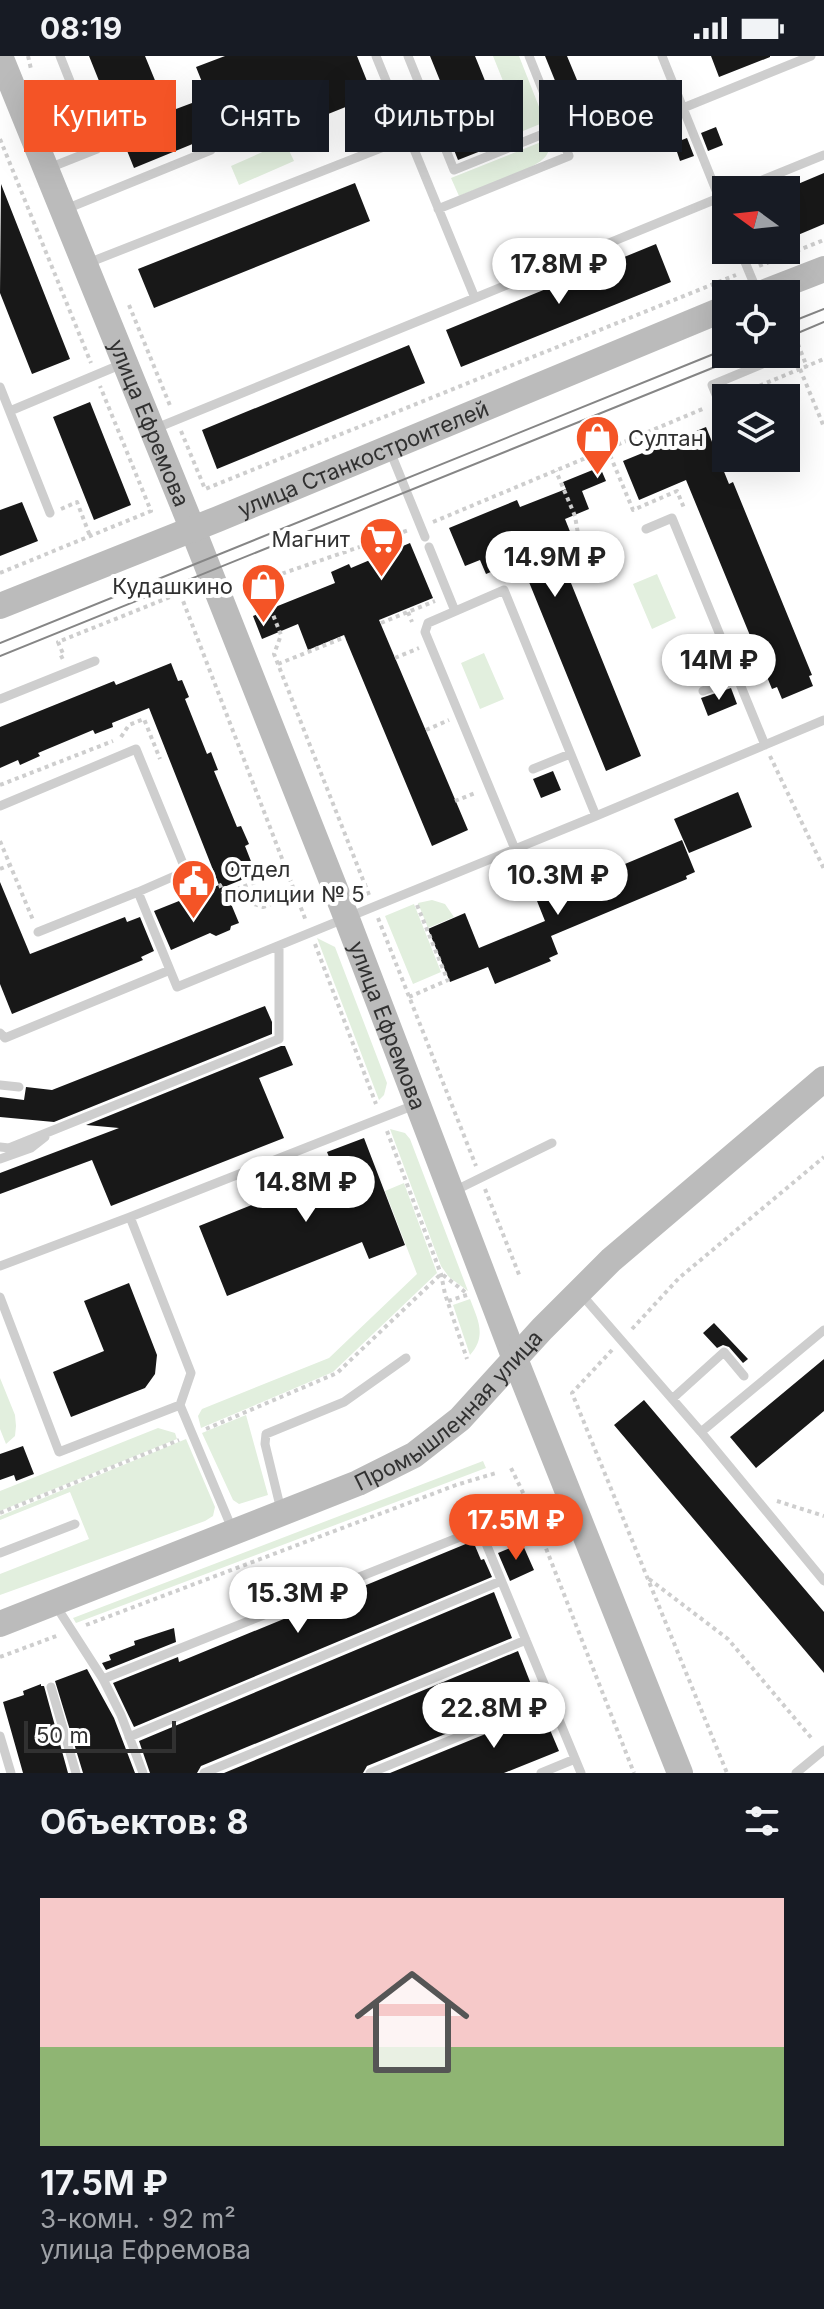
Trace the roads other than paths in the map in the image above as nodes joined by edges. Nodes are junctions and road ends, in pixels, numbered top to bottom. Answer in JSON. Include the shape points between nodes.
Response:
{"nodes":[{"id":1,"x":0,"y":56,"type":"edge"},
{"id":2,"x":60,"y":56,"type":"edge"},
{"id":3,"x":376,"y":56,"type":"edge"},
{"id":4,"x":408,"y":56,"type":"edge"},
{"id":5,"x":529,"y":56,"type":"edge"},
{"id":6,"x":662,"y":56,"type":"edge"},
{"id":7,"x":811,"y":56,"type":"edge"},
{"id":8,"x":386,"y":80,"type":"edge"},
{"id":9,"x":539,"y":81,"type":"edge"},
{"id":10,"x":683,"y":108,"type":"junction"},
{"id":11,"x":539,"y":136,"type":"edge"},
{"id":12,"x":206,"y":152,"type":"edge"},
{"id":13,"x":371,"y":152,"type":"edge"},
{"id":14,"x":415,"y":152,"type":"edge"},
{"id":15,"x":567,"y":152,"type":"edge"},
{"id":16,"x":824,"y":155,"type":"edge"},
{"id":17,"x":46,"y":169,"type":"junction"},
{"id":18,"x":713,"y":176,"type":"edge"},
{"id":19,"x":772,"y":176,"type":"edge"},
{"id":20,"x":712,"y":200,"type":"edge"},
{"id":21,"x":438,"y":209,"type":"junction"},
{"id":22,"x":63,"y":210,"type":"junction"},
{"id":23,"x":85,"y":264,"type":"junction"},
{"id":24,"x":824,"y":269,"type":"edge"},
{"id":25,"x":795,"y":280,"type":"edge"},
{"id":26,"x":475,"y":298,"type":"junction"},
{"id":27,"x":712,"y":314,"type":"edge"},
{"id":28,"x":125,"y":363,"type":"junction"},
{"id":29,"x":753,"y":368,"type":"edge"},
{"id":30,"x":714,"y":384,"type":"edge"},
{"id":31,"x":0,"y":387,"type":"edge"},
{"id":32,"x":10,"y":411,"type":"junction"},
{"id":33,"x":152,"y":430,"type":"junction"},
{"id":34,"x":389,"y":449,"type":"junction"},
{"id":35,"x":50,"y":513,"type":"road end"},
{"id":36,"x":646,"y":529,"type":"dead end"},
{"id":37,"x":193,"y":530,"type":"junction"},
{"id":38,"x":0,"y":606,"type":"edge"},
{"id":39,"x":455,"y":611,"type":"junction"},
{"id":40,"x":95,"y":661,"type":"dead end"},
{"id":41,"x":737,"y":677,"type":"junction"},
{"id":42,"x":703,"y":691,"type":"dead end"},
{"id":43,"x":0,"y":699,"type":"edge"},
{"id":44,"x":824,"y":720,"type":"edge"},
{"id":45,"x":765,"y":745,"type":"junction"},
{"id":46,"x":570,"y":754,"type":"junction"},
{"id":47,"x":533,"y":769,"type":"dead end"},
{"id":48,"x":0,"y":806,"type":"edge"},
{"id":49,"x":596,"y":816,"type":"junction"},
{"id":50,"x":515,"y":849,"type":"junction"},
{"id":51,"x":138,"y":892,"type":"junction"},
{"id":52,"x":347,"y":919,"type":"junction"},
{"id":53,"x":38,"y":932,"type":"road end"},
{"id":54,"x":279,"y":946,"type":"junction"},
{"id":55,"x":170,"y":970,"type":"junction"},
{"id":56,"x":0,"y":1033,"type":"edge"},
{"id":57,"x":824,"y":1079,"type":"edge"},
{"id":58,"x":0,"y":1085,"type":"edge"},
{"id":59,"x":19,"y":1087,"type":"dead end"},
{"id":60,"x":417,"y":1103,"type":"junction"},
{"id":61,"x":54,"y":1130,"type":"junction"},
{"id":62,"x":552,"y":1143,"type":"dead end"},
{"id":63,"x":0,"y":1147,"type":"edge"},
{"id":64,"x":0,"y":1159,"type":"edge"},
{"id":65,"x":451,"y":1193,"type":"junction"},
{"id":66,"x":130,"y":1217,"type":"junction"},
{"id":67,"x":0,"y":1266,"type":"edge"},
{"id":68,"x":579,"y":1291,"type":"junction"},
{"id":69,"x":0,"y":1297,"type":"edge"},
{"id":70,"x":824,"y":1330,"type":"edge"},
{"id":71,"x":406,"y":1358,"type":"dead end"},
{"id":72,"x":515,"y":1359,"type":"junction"},
{"id":73,"x":744,"y":1376,"type":"dead end"},
{"id":74,"x":672,"y":1399,"type":"junction"},
{"id":75,"x":180,"y":1405,"type":"junction"},
{"id":76,"x":701,"y":1432,"type":"junction"},
{"id":77,"x":282,"y":1513,"type":"junction"},
{"id":78,"x":75,"y":1524,"type":"dead end"},
{"id":79,"x":234,"y":1533,"type":"junction"},
{"id":80,"x":0,"y":1553,"type":"edge"},
{"id":81,"x":501,"y":1581,"type":"junction"},
{"id":82,"x":824,"y":1581,"type":"edge"},
{"id":83,"x":54,"y":1603,"type":"junction"},
{"id":84,"x":0,"y":1624,"type":"edge"},
{"id":85,"x":526,"y":1640,"type":"junction"},
{"id":86,"x":103,"y":1679,"type":"junction"},
{"id":87,"x":51,"y":1687,"type":"dead end"},
{"id":88,"x":551,"y":1699,"type":"junction"},
{"id":89,"x":0,"y":1736,"type":"edge"},
{"id":90,"x":129,"y":1737,"type":"junction"},
{"id":91,"x":823,"y":1751,"type":"edge"},
{"id":92,"x":575,"y":1759,"type":"junction"},
{"id":93,"x":11,"y":1773,"type":"edge"},
{"id":94,"x":76,"y":1773,"type":"edge"},
{"id":95,"x":143,"y":1773,"type":"edge"},
{"id":96,"x":204,"y":1773,"type":"edge"},
{"id":97,"x":370,"y":1773,"type":"edge"},
{"id":98,"x":541,"y":1773,"type":"edge"},
{"id":99,"x":581,"y":1773,"type":"edge"},
{"id":100,"x":680,"y":1773,"type":"edge"},
{"id":101,"x":796,"y":1773,"type":"edge"}],
"edges":[{"from":1,"to":17,"type":"street","name":"улица Ефремова"},
{"from":2,"to":17,"type":"lane","via":[[97,149]]},
{"from":3,"to":8,"type":"lane"},
{"from":4,"to":11,"type":"lane","via":[[454,170]]},
{"from":5,"to":9,"type":"lane"},
{"from":6,"to":10,"type":"lane"},
{"from":7,"to":10,"type":"lane"},
{"from":10,"to":18,"type":"lane"},
{"from":12,"to":22,"type":"lane"},
{"from":13,"to":23,"type":"lane"},
{"from":14,"to":21,"type":"lane"},
{"from":15,"to":21,"type":"lane","via":[[569,156]]},
{"from":16,"to":19,"type":"lane"},
{"from":17,"to":22,"type":"street","name":"улица Ефремова"},
{"from":20,"to":26,"type":"lane"},
{"from":21,"to":26,"type":"lane"},
{"from":22,"to":23,"type":"street","name":"улица Ефремова"},
{"from":23,"to":28,"type":"street","name":"улица Ефремова"},
{"from":24,"to":25,"type":"street"},
{"from":26,"to":33,"type":"lane"},
{"from":27,"to":34,"type":"street","name":"улица Станкостроителей"},
{"from":28,"to":32,"type":"lane"},
{"from":28,"to":33,"type":"street","name":"улица Ефремова"},
{"from":29,"to":30,"type":"lane"},
{"from":31,"to":32,"type":"lane"},
{"from":32,"to":35,"type":"lane"},
{"from":33,"to":37,"type":"street","name":"улица Ефремова"},
{"from":34,"to":37,"type":"street","name":"улица Станкостроителей"},
{"from":34,"to":39,"type":"lane"},
{"from":36,"to":41,"type":"lane","via":[[672,518]]},
{"from":37,"to":38,"type":"street","name":"улица Станкостроителей"},
{"from":37,"to":52,"type":"street","name":"улица Ефремова"},
{"from":39,"to":46,"type":"lane","via":[[504,590]]},
{"from":39,"to":50,"type":"lane","via":[[428,623],[425,632]]},
{"from":40,"to":43,"type":"lane"},
{"from":41,"to":42,"type":"lane"},
{"from":41,"to":45,"type":"lane"},
{"from":44,"to":45,"type":"lane"},
{"from":45,"to":49,"type":"lane"},
{"from":46,"to":47,"type":"lane"},
{"from":46,"to":49,"type":"lane"},
{"from":48,"to":51,"type":"lane","via":[[136,749],[186,871]]},
{"from":49,"to":50,"type":"lane"},
{"from":50,"to":52,"type":"lane"},
{"from":51,"to":53,"type":"lane"},
{"from":51,"to":55,"type":"lane"},
{"from":52,"to":54,"type":"lane"},
{"from":52,"to":60,"type":"street","name":"улица Ефремова"},
{"from":54,"to":55,"type":"lane","via":[[177,987]]},
{"from":54,"to":61,"type":"lane","via":[[279,1039]]},
{"from":55,"to":56,"type":"lane","via":[[5,1038]]},
{"from":57,"to":68,"type":"street","name":"Промышленная улица"},
{"from":58,"to":59,"type":"lane"},
{"from":60,"to":65,"type":"street","name":"улица Ефремова"},
{"from":60,"to":66,"type":"lane"},
{"from":61,"to":63,"type":"lane"},
{"from":61,"to":64,"type":"lane","via":[[31,1148]]},
{"from":62,"to":65,"type":"lane"},
{"from":65,"to":72,"type":"street","name":"улица Ефремова"},
{"from":66,"to":67,"type":"lane"},
{"from":66,"to":75,"type":"lane","via":[[191,1373]]},
{"from":68,"to":72,"type":"street","name":"Промышленная улица"},
{"from":68,"to":74,"type":"lane"},
{"from":69,"to":75,"type":"lane","via":[[59,1452]]},
{"from":70,"to":76,"type":"lane"},
{"from":71,"to":77,"type":"lane","via":[[344,1402],[266,1434]]},
{"from":72,"to":77,"type":"street","name":"Промышленная улица","via":[[460,1419],[414,1455]]},
{"from":72,"to":100,"type":"street","name":"улица Ефремова"},
{"from":73,"to":74,"type":"lane","via":[[724,1352]]},
{"from":74,"to":76,"type":"lane"},
{"from":75,"to":79,"type":"lane"},
{"from":76,"to":82,"type":"lane"},
{"from":77,"to":79,"type":"street","name":"Промышленная улица"},
{"from":78,"to":80,"type":"lane"},
{"from":79,"to":83,"type":"street","name":"Промышленная улица"},
{"from":81,"to":85,"type":"lane"},
{"from":81,"to":86,"type":"lane","via":[[480,1529]]},
{"from":81,"to":90,"type":"lane"},
{"from":83,"to":84,"type":"street","name":"Промышленная улица"},
{"from":83,"to":86,"type":"lane"},
{"from":85,"to":88,"type":"lane"},
{"from":85,"to":96,"type":"lane"},
{"from":86,"to":90,"type":"lane"},
{"from":87,"to":94,"type":"lane"},
{"from":88,"to":92,"type":"lane"},
{"from":88,"to":97,"type":"lane"},
{"from":89,"to":93,"type":"lane"},
{"from":90,"to":95,"type":"lane"},
{"from":91,"to":101,"type":"lane"},
{"from":92,"to":98,"type":"lane"},
{"from":92,"to":99,"type":"lane"}]}
